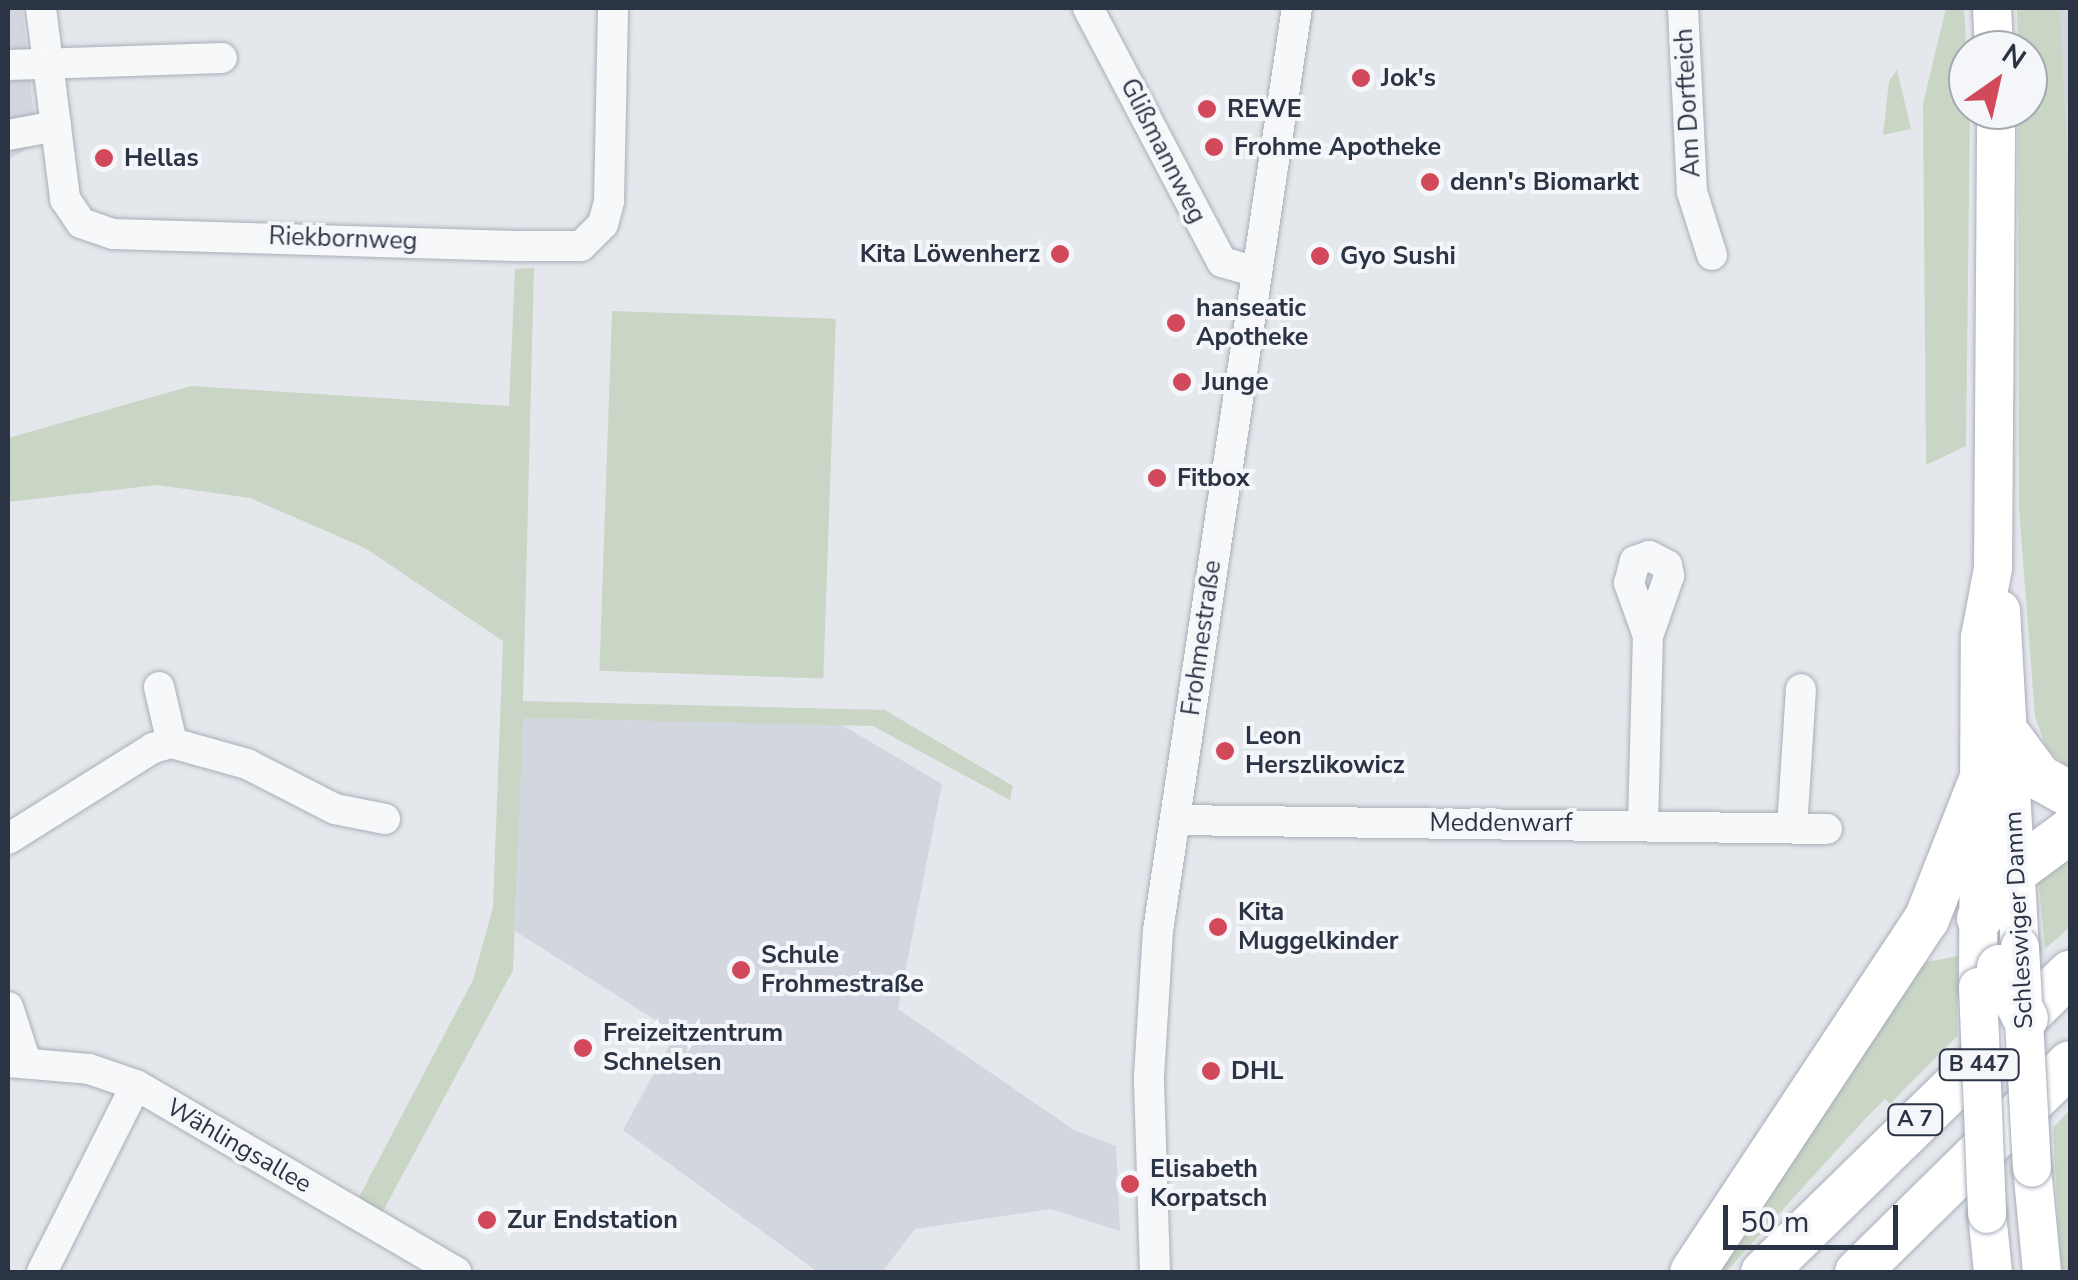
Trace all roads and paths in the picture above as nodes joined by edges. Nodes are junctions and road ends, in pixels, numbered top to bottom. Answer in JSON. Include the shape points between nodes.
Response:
{"nodes":[{"id":1,"x":41,"y":8,"type":"edge"},
{"id":2,"x":613,"y":8,"type":"edge"},
{"id":3,"x":1088,"y":8,"type":"edge"},
{"id":4,"x":1297,"y":8,"type":"edge"},
{"id":5,"x":1683,"y":8,"type":"edge"},
{"id":6,"x":222,"y":58,"type":"dead end"},
{"id":7,"x":8,"y":66,"type":"edge"},
{"id":8,"x":48,"y":68,"type":"junction"},
{"id":9,"x":56,"y":126,"type":"junction"},
{"id":10,"x":1996,"y":130,"type":"edge"},
{"id":11,"x":8,"y":135,"type":"edge"},
{"id":12,"x":1712,"y":255,"type":"dead end"},
{"id":13,"x":1257,"y":272,"type":"junction"},
{"id":14,"x":1993,"y":568,"type":"junction"},
{"id":15,"x":1648,"y":636,"type":"dead end"},
{"id":16,"x":159,"y":687,"type":"dead end"},
{"id":17,"x":1801,"y":689,"type":"dead end"},
{"id":18,"x":2010,"y":738,"type":"junction"},
{"id":19,"x":172,"y":743,"type":"junction"},
{"id":20,"x":1980,"y":782,"type":"junction"},
{"id":21,"x":2070,"y":794,"type":"edge"},
{"id":22,"x":386,"y":819,"type":"dead end"},
{"id":23,"x":1175,"y":820,"type":"junction"},
{"id":24,"x":1643,"y":824,"type":"junction"},
{"id":25,"x":1792,"y":828,"type":"junction"},
{"id":26,"x":1827,"y":829,"type":"dead end"},
{"id":27,"x":2070,"y":830,"type":"edge"},
{"id":28,"x":8,"y":838,"type":"edge"},
{"id":29,"x":2015,"y":869,"type":"junction"},
{"id":30,"x":1991,"y":954,"type":"junction"},
{"id":31,"x":1904,"y":955,"type":"junction"},
{"id":32,"x":2070,"y":972,"type":"edge"},
{"id":33,"x":8,"y":1007,"type":"edge"},
{"id":34,"x":2026,"y":1018,"type":"joint"},
{"id":35,"x":17,"y":1062,"type":"edge"},
{"id":36,"x":2070,"y":1064,"type":"edge"},
{"id":37,"x":136,"y":1086,"type":"junction"},
{"id":38,"x":42,"y":1272,"type":"edge"},
{"id":39,"x":456,"y":1272,"type":"edge"},
{"id":40,"x":1155,"y":1272,"type":"edge"},
{"id":41,"x":1692,"y":1272,"type":"edge"},
{"id":42,"x":1762,"y":1272,"type":"edge"},
{"id":43,"x":1858,"y":1272,"type":"edge"},
{"id":44,"x":1993,"y":1272,"type":"edge"},
{"id":45,"x":2042,"y":1272,"type":"edge"}],
"edges":[{"from":1,"to":8,"type":"street","name":"Riekbornweg"},
{"from":2,"to":9,"type":"street","name":"Riekbornweg","via":[[610,201],[603,224],[581,246],[113,234],[81,223],[65,199]]},
{"from":3,"to":13,"type":"street","name":"Glißmannweg","via":[[1222,262]]},
{"from":4,"to":13,"type":"street","name":"Frohmestraße"},
{"from":5,"to":12,"type":"street","name":"Am Dorfteich","via":[[1692,192]]},
{"from":6,"to":8,"type":"street"},
{"from":7,"to":8,"type":"street"},
{"from":8,"to":9,"type":"street","name":"Riekbornweg"},
{"from":9,"to":11,"type":"street"},
{"from":10,"to":14,"type":"main road","name":"Schleswiger Damm"},
{"from":13,"to":23,"type":"street","name":"Frohmestraße"},
{"from":14,"to":18,"type":"main road","name":"Schleswiger Damm","via":[[2005,632]]},
{"from":14,"to":20,"type":"main road","name":"Schleswiger Damm","via":[[1980,637]]},
{"from":15,"to":24,"type":"street"},
{"from":16,"to":19,"type":"street"},
{"from":17,"to":25,"type":"street"},
{"from":18,"to":21,"type":"highway","via":[[2039,777]]},
{"from":18,"to":29,"type":"main road","name":"Schleswiger Damm"},
{"from":19,"to":22,"type":"street","via":[[248,764],[335,809]]},
{"from":19,"to":28,"type":"street","via":[[153,748]]},
{"from":20,"to":30,"type":"main road","name":"Schleswiger Damm"},
{"from":20,"to":31,"type":"highway","via":[[1934,900]]},
{"from":23,"to":24,"type":"street","name":"Meddenwarf"},
{"from":23,"to":40,"type":"street","name":"Frohmestraße","via":[[1152,989]]},
{"from":24,"to":25,"type":"street","name":"Meddenwarf"},
{"from":25,"to":26,"type":"street","name":"Meddenwarf"},
{"from":27,"to":29,"type":"highway"},
{"from":29,"to":30,"type":"highway","via":[[1994,890]]},
{"from":30,"to":31,"type":"highway","via":[[1934,938]]},
{"from":30,"to":34,"type":"highway","bridge":true},
{"from":30,"to":44,"type":"main road","name":"Schleswiger Damm","number":"B 447","bridge":true,"via":[[1987,1214]]},
{"from":31,"to":41,"type":"highway"},
{"from":32,"to":42,"type":"highway","number":"A 7"},
{"from":33,"to":35,"type":"street"},
{"from":34,"to":45,"type":"main road","name":"Schleswiger Damm","number":"B 447","bridge":true},
{"from":35,"to":37,"type":"street","name":"Wählingsallee","via":[[89,1070]]},
{"from":36,"to":43,"type":"highway","number":"A 7"},
{"from":37,"to":38,"type":"street"},
{"from":37,"to":39,"type":"street","name":"Wählingsallee"}]}
